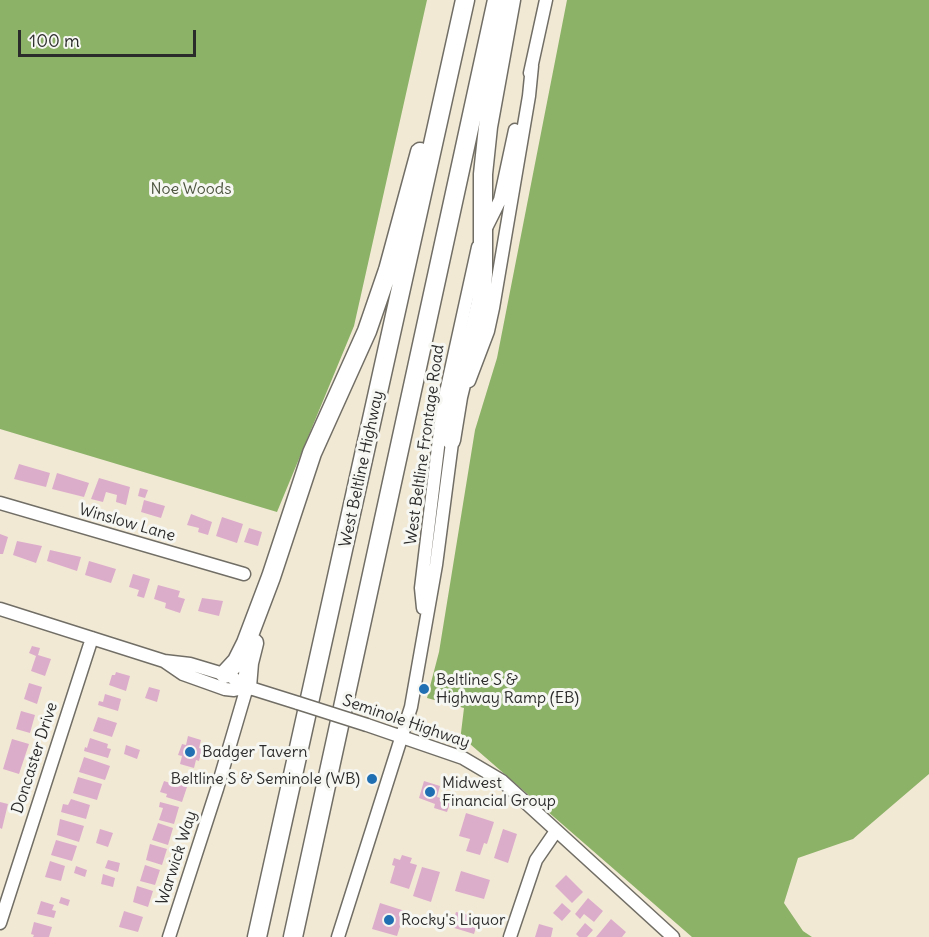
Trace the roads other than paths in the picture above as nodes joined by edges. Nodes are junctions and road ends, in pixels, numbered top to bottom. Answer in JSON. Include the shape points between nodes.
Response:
{"nodes":[{"id":1,"x":463,"y":0,"type":"edge"},
{"id":2,"x":497,"y":0,"type":"edge"},
{"id":3,"x":511,"y":0,"type":"edge"},
{"id":4,"x":546,"y":0,"type":"edge"},
{"id":5,"x":532,"y":66,"type":"junction"},
{"id":6,"x":483,"y":236,"type":"junction"},
{"id":7,"x":451,"y":440,"type":"junction"},
{"id":8,"x":0,"y":503,"type":"edge"},
{"id":9,"x":244,"y":574,"type":"dead end"},
{"id":10,"x":271,"y":577,"type":"junction"},
{"id":11,"x":0,"y":609,"type":"edge"},
{"id":12,"x":425,"y":624,"type":"junction"},
{"id":13,"x":92,"y":638,"type":"junction"},
{"id":14,"x":164,"y":661,"type":"junction"},
{"id":15,"x":225,"y":674,"type":"junction"},
{"id":16,"x":247,"y":687,"type":"junction"},
{"id":17,"x":402,"y":737,"type":"junction"},
{"id":18,"x":556,"y":831,"type":"junction"},
{"id":19,"x":0,"y":923,"type":"edge"},
{"id":20,"x":169,"y":937,"type":"edge"},
{"id":21,"x":257,"y":937,"type":"edge"},
{"id":22,"x":293,"y":937,"type":"edge"},
{"id":23,"x":338,"y":937,"type":"edge"},
{"id":24,"x":510,"y":937,"type":"edge"},
{"id":25,"x":673,"y":937,"type":"edge"}],
"edges":[{"from":1,"to":10,"type":"highway","via":[[378,300],[312,453]]},
{"from":1,"to":21,"type":"highway","name":"West Beltline Highway"},
{"from":2,"to":22,"type":"highway","name":"West Beltline Highway"},
{"from":3,"to":6,"type":"highway","via":[[488,127]]},
{"from":4,"to":5,"type":"street","name":"West Beltline Frontage Road"},
{"from":5,"to":6,"type":"street","name":"West Beltline Frontage Road","via":[[500,200]]},
{"from":5,"to":7,"type":"street","name":"West Beltline Frontage Road","via":[[494,308]]},
{"from":6,"to":7,"type":"highway","via":[[481,302]]},
{"from":6,"to":12,"type":"street","name":"West Beltline Frontage Road","via":[[443,406],[421,588]]},
{"from":7,"to":12,"type":"street","name":"West Beltline Frontage Road"},
{"from":8,"to":9,"type":"street","name":"Winslow Lane"},
{"from":10,"to":15,"type":"highway","via":[[242,654]]},
{"from":10,"to":16,"type":"highway"},
{"from":11,"to":13,"type":"street","name":"Seminole Highway"},
{"from":12,"to":17,"type":"street","name":"West Beltline Frontage Road"},
{"from":13,"to":14,"type":"street","name":"Seminole Highway"},
{"from":13,"to":19,"type":"street","name":"Doncaster Drive"},
{"from":14,"to":15,"type":"street","name":"Seminole Highway"},
{"from":14,"to":16,"type":"street","name":"Seminole Highway","via":[[183,674],[225,689]]},
{"from":15,"to":16,"type":"street","name":"Seminole Highway"},
{"from":16,"to":17,"type":"street","name":"Seminole Highway","bridge":true},
{"from":16,"to":20,"type":"street","name":"Warwick Way"},
{"from":17,"to":18,"type":"street","name":"Seminole Highway","via":[[481,767]]},
{"from":17,"to":23,"type":"street","name":"West Beltline Frontage Road"},
{"from":18,"to":24,"type":"street","via":[[536,860]]},
{"from":18,"to":25,"type":"street","name":"Seminole Highway"}]}
